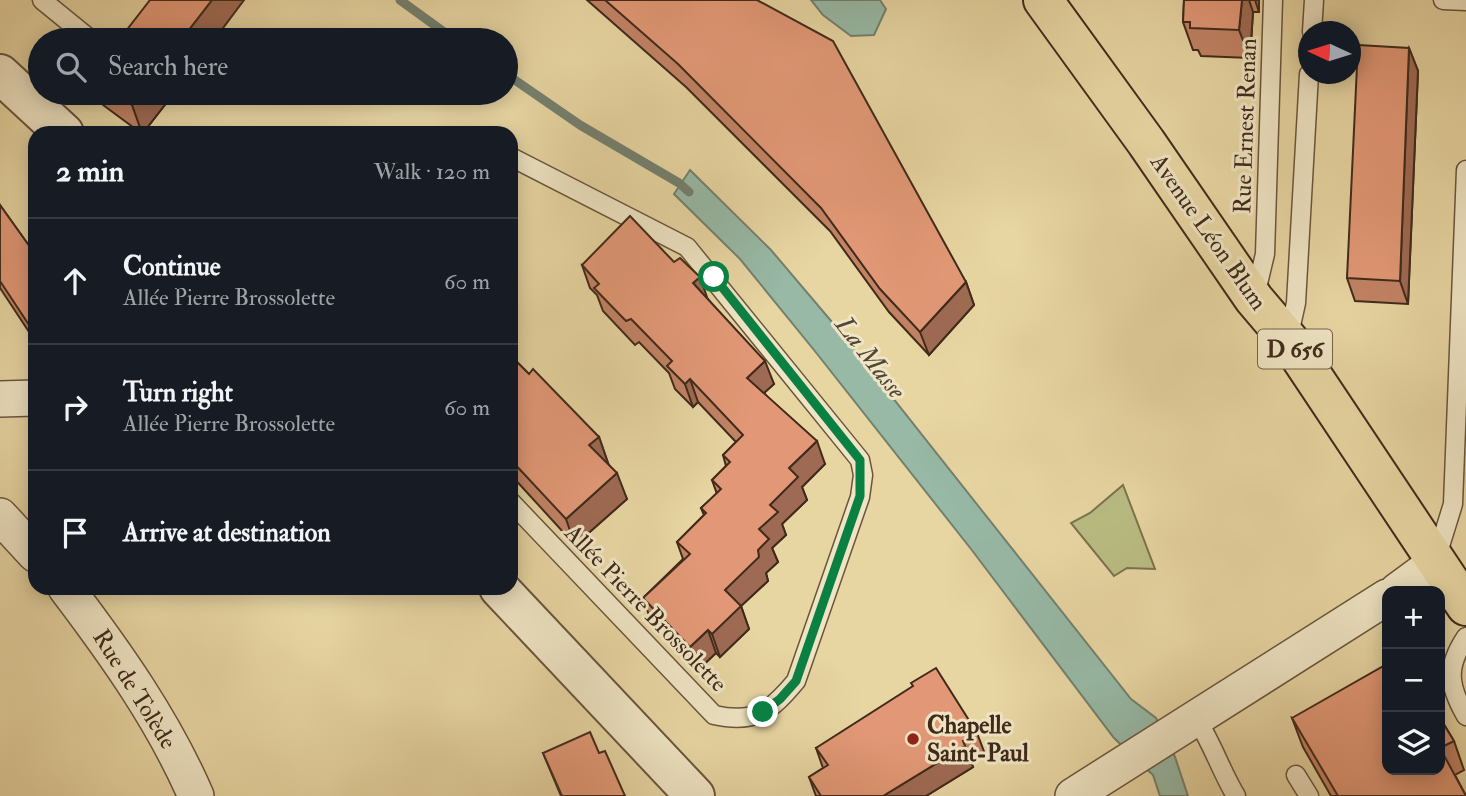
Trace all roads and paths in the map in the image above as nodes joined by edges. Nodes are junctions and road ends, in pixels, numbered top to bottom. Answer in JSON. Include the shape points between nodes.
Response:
{"nodes":[{"id":1,"x":42,"y":0,"type":"edge"},
{"id":2,"x":1043,"y":0,"type":"edge"},
{"id":3,"x":1273,"y":0,"type":"edge"},
{"id":4,"x":1314,"y":0,"type":"edge"},
{"id":5,"x":1443,"y":0,"type":"edge"},
{"id":6,"x":1466,"y":1,"type":"edge"},
{"id":7,"x":1313,"y":21,"type":"edge"},
{"id":8,"x":77,"y":28,"type":"edge"},
{"id":9,"x":0,"y":74,"type":"edge"},
{"id":10,"x":1308,"y":84,"type":"edge"},
{"id":11,"x":28,"y":100,"type":"edge"},
{"id":12,"x":34,"y":105,"type":"edge"},
{"id":13,"x":56,"y":126,"type":"edge"},
{"id":14,"x":518,"y":162,"type":"edge"},
{"id":15,"x":1466,"y":170,"type":"edge"},
{"id":16,"x":1254,"y":299,"type":"junction"},
{"id":17,"x":1288,"y":339,"type":"junction"},
{"id":18,"x":28,"y":398,"type":"edge"},
{"id":19,"x":0,"y":399,"type":"edge"},
{"id":20,"x":518,"y":509,"type":"edge"},
{"id":21,"x":0,"y":516,"type":"edge"},
{"id":22,"x":28,"y":546,"type":"edge"},
{"id":23,"x":1435,"y":563,"type":"junction"},
{"id":24,"x":1403,"y":586,"type":"edge"},
{"id":25,"x":71,"y":595,"type":"edge"},
{"id":26,"x":506,"y":595,"type":"edge"},
{"id":27,"x":1382,"y":600,"type":"edge"},
{"id":28,"x":1466,"y":606,"type":"edge"},
{"id":29,"x":1466,"y":637,"type":"edge"},
{"id":30,"x":1466,"y":716,"type":"edge"},
{"id":31,"x":1186,"y":727,"type":"junction"},
{"id":32,"x":1296,"y":775,"type":"dead end"},
{"id":33,"x":196,"y":796,"type":"edge"},
{"id":34,"x":695,"y":796,"type":"edge"},
{"id":35,"x":1073,"y":796,"type":"edge"},
{"id":36,"x":1236,"y":796,"type":"edge"},
{"id":37,"x":1310,"y":796,"type":"edge"}],
"edges":[{"from":1,"to":8,"type":"lane"},
{"from":2,"to":16,"type":"main road","name":"Avenue Léon Blum","number":"D 656"},
{"from":3,"to":16,"type":"lane","name":"Rue Ernest Renan","via":[[1265,254]]},
{"from":4,"to":7,"type":"lane"},
{"from":5,"to":6,"type":"lane"},
{"from":9,"to":11,"type":"street"},
{"from":10,"to":17,"type":"lane","via":[[1296,303]]},
{"from":12,"to":13,"type":"street"},
{"from":14,"to":20,"type":"lane","name":"Allée Pierre Brossolette","via":[[687,247],[860,460],[863,475],[860,496],[796,681],[763,712],[735,720],[714,715]]},
{"from":15,"to":23,"type":"lane","via":[[1453,504]]},
{"from":16,"to":17,"type":"main road","name":"Avenue Léon Blum","number":"D 656"},
{"from":17,"to":23,"type":"main road","name":"Avenue Léon Blum","number":"D 656"},
{"from":18,"to":19,"type":"street"},
{"from":21,"to":22,"type":"street"},
{"from":23,"to":24,"type":"street"},
{"from":23,"to":28,"type":"main road","name":"Avenue Léon Blum","number":"D 656"},
{"from":25,"to":33,"type":"street","name":"Rue de Tolède","via":[[153,710]]},
{"from":26,"to":34,"type":"street"},
{"from":27,"to":31,"type":"street"},
{"from":29,"to":30,"type":"lane","via":[[1452,657],[1451,670]]},
{"from":31,"to":35,"type":"street"},
{"from":31,"to":36,"type":"lane","via":[[1214,747]]},
{"from":32,"to":37,"type":"lane"}]}
